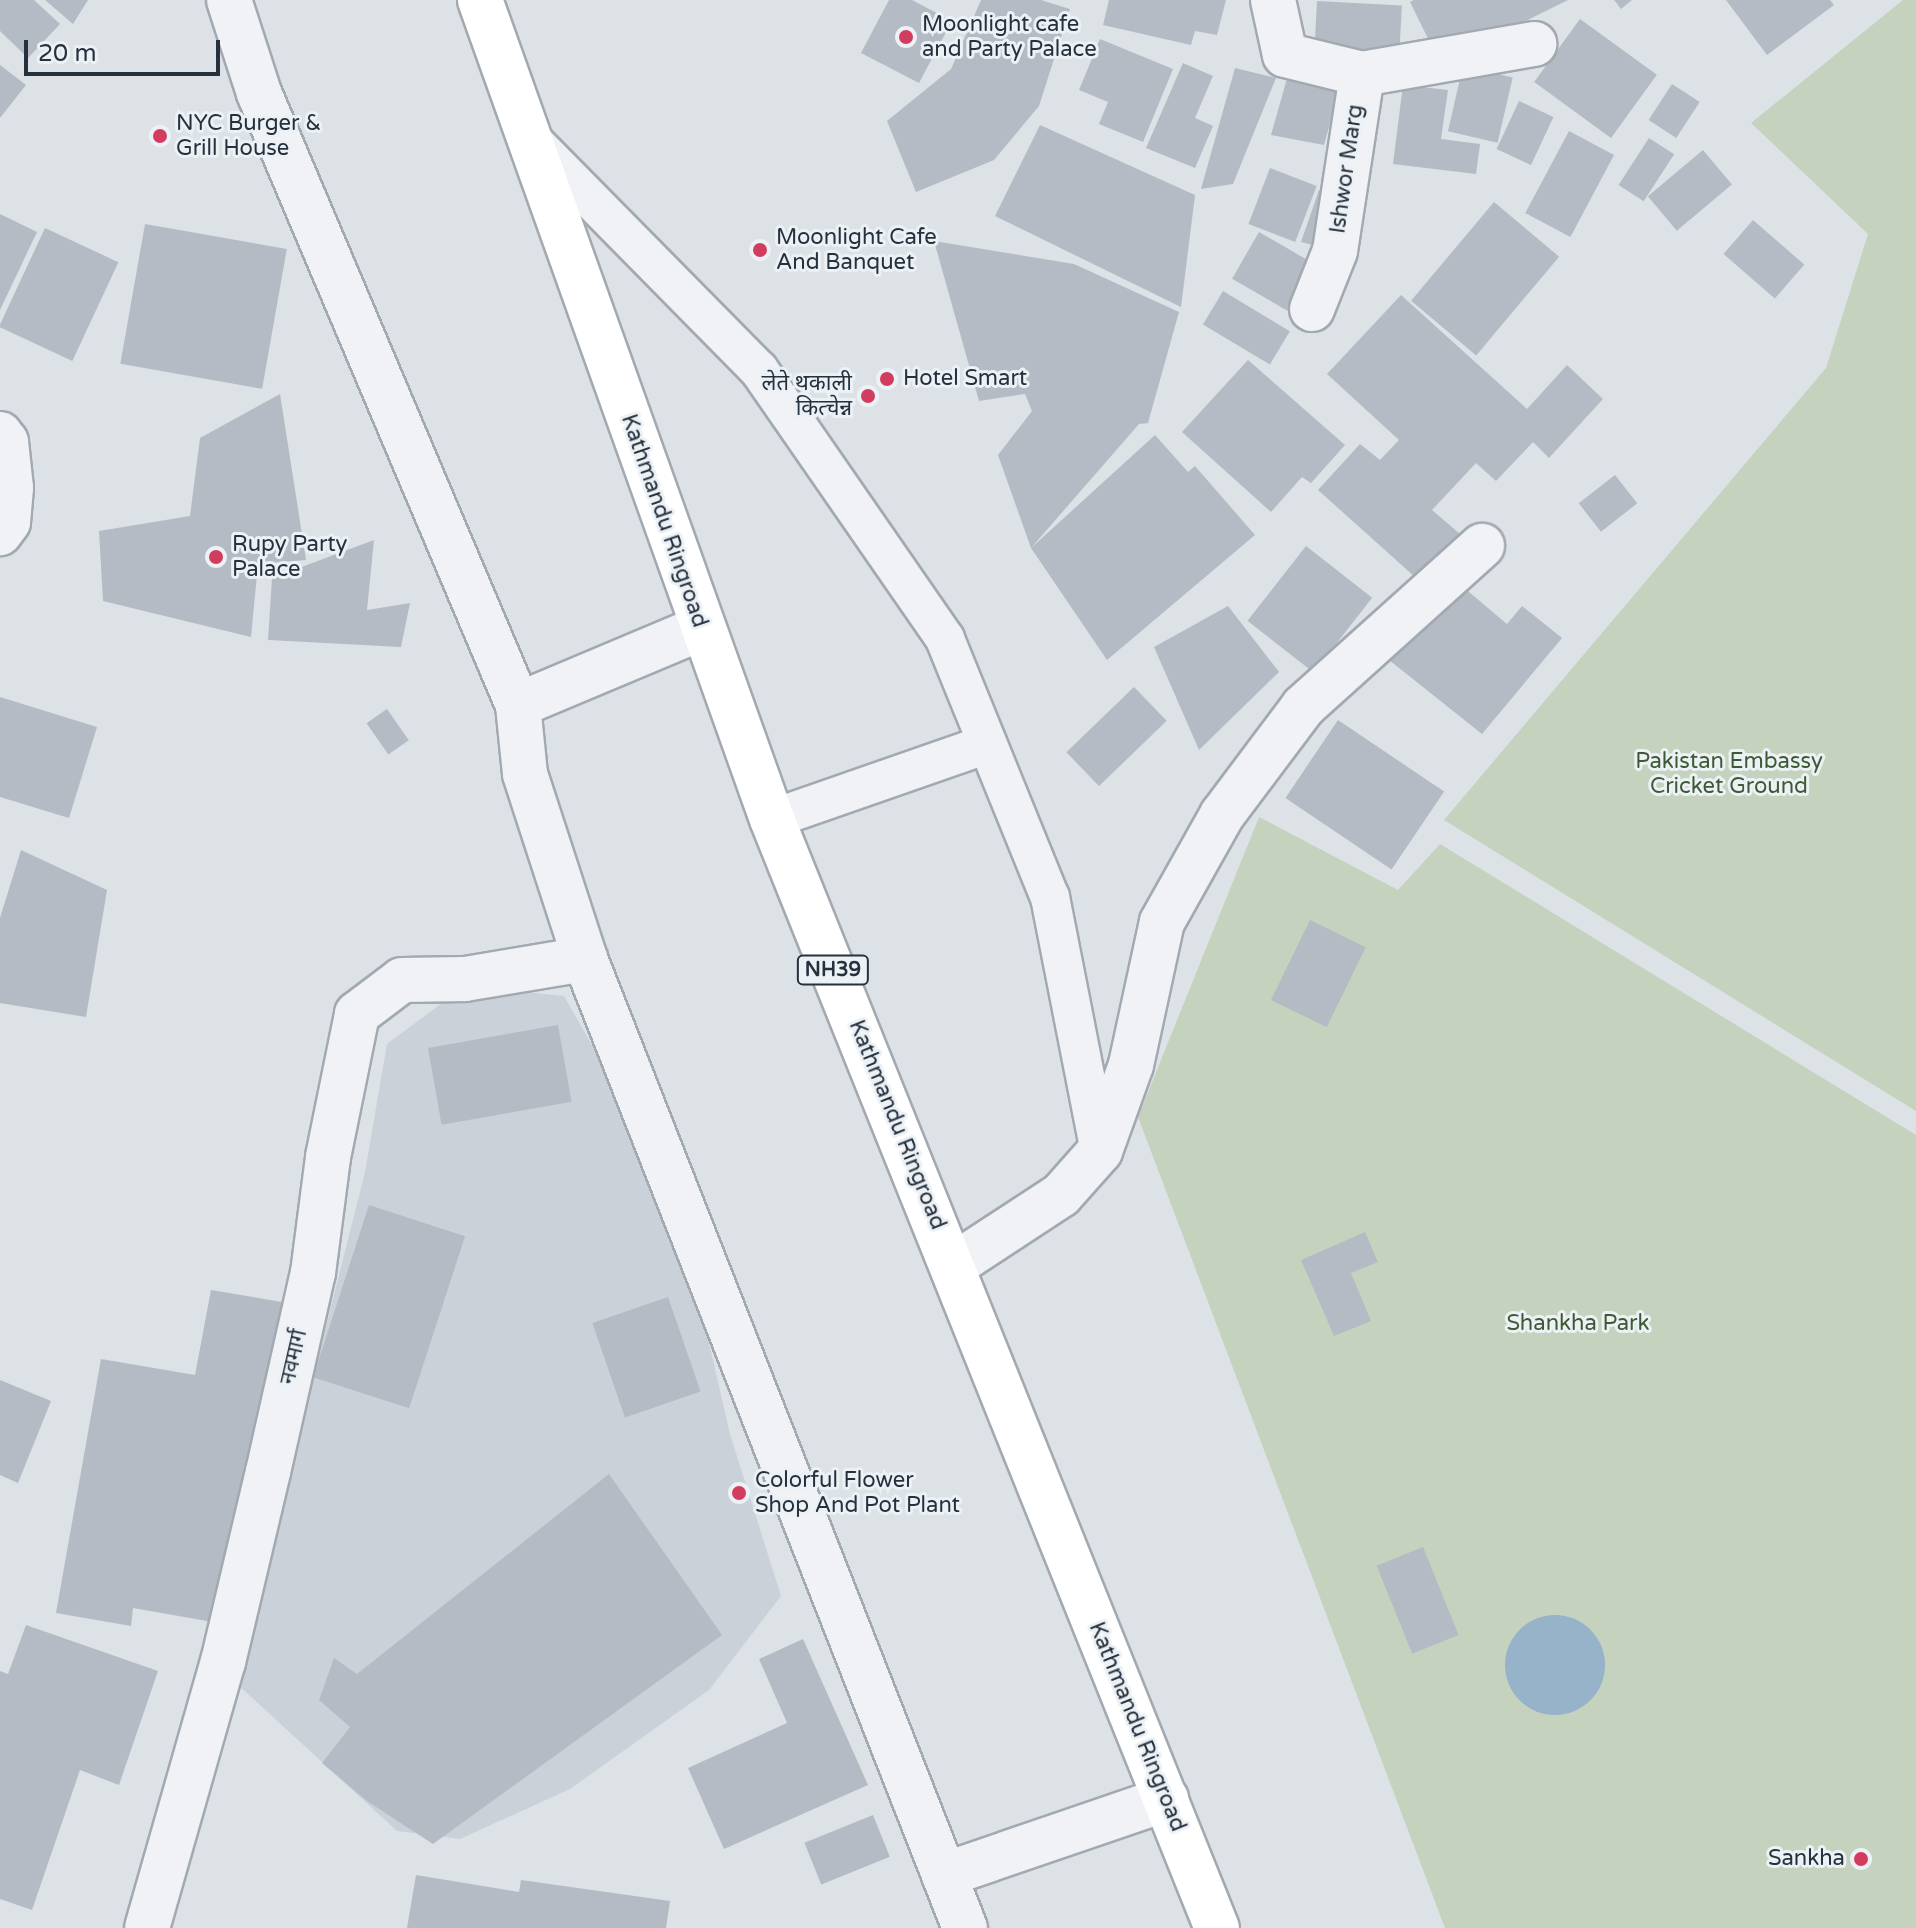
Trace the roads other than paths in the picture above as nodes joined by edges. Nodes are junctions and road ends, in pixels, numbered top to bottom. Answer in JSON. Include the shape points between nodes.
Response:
{"nodes":[{"id":1,"x":229,"y":0,"type":"edge"},
{"id":2,"x":480,"y":0,"type":"edge"},
{"id":3,"x":1273,"y":0,"type":"edge"},
{"id":4,"x":1534,"y":44,"type":"dead end"},
{"id":5,"x":1362,"y":74,"type":"junction"},
{"id":6,"x":535,"y":143,"type":"junction"},
{"id":7,"x":1312,"y":309,"type":"dead end"},
{"id":8,"x":0,"y":434,"type":"edge"},
{"id":9,"x":0,"y":533,"type":"edge"},
{"id":10,"x":1482,"y":546,"type":"dead end"},
{"id":11,"x":701,"y":628,"type":"junction"},
{"id":12,"x":518,"y":705,"type":"junction"},
{"id":13,"x":987,"y":744,"type":"junction"},
{"id":14,"x":772,"y":819,"type":"junction"},
{"id":15,"x":585,"y":959,"type":"junction"},
{"id":16,"x":1100,"y":1151,"type":"junction"},
{"id":17,"x":954,"y":1265,"type":"junction"},
{"id":18,"x":1166,"y":1799,"type":"junction"},
{"id":19,"x":944,"y":1875,"type":"junction"},
{"id":20,"x":147,"y":1928,"type":"edge"},
{"id":21,"x":965,"y":1928,"type":"edge"},
{"id":22,"x":1217,"y":1928,"type":"edge"}],
"edges":[{"from":1,"to":12,"type":"street","via":[[259,93]]},
{"from":2,"to":6,"type":"highway","name":"Kathmandu Ringroad","number":"NH39"},
{"from":3,"to":5,"type":"street","name":"Ishwor Marg","via":[[1285,55]]},
{"from":4,"to":5,"type":"street","name":"Ishwor Marg"},
{"from":5,"to":7,"type":"street","name":"Ishwor Marg","via":[[1335,251]]},
{"from":6,"to":11,"type":"highway","name":"Kathmandu Ringroad","number":"NH39"},
{"from":6,"to":13,"type":"lane","via":[[759,370],[945,639]]},
{"from":8,"to":9,"type":"street","via":[[6,442],[11,488],[8,522]]},
{"from":10,"to":16,"type":"street","via":[[1303,707],[1222,815],[1162,922],[1131,1065]]},
{"from":11,"to":12,"type":"street"},
{"from":11,"to":14,"type":"highway","name":"Kathmandu Ringroad","number":"NH39"},
{"from":12,"to":15,"type":"street","via":[[525,774]]},
{"from":13,"to":14,"type":"lane"},
{"from":13,"to":16,"type":"lane","via":[[1050,897]]},
{"from":14,"to":17,"type":"highway","name":"Kathmandu Ringroad","number":"NH39"},
{"from":15,"to":19,"type":"street"},
{"from":15,"to":20,"type":"street","name":"नवमार्ग","via":[[465,979],[402,980],[357,1014],[328,1157],[313,1273],[268,1472],[223,1662]]},
{"from":16,"to":17,"type":"street","via":[[1061,1195]]},
{"from":17,"to":18,"type":"highway","name":"Kathmandu Ringroad","number":"NH39"},
{"from":18,"to":19,"type":"street"},
{"from":18,"to":22,"type":"highway","name":"Kathmandu Ringroad","number":"NH39"},
{"from":19,"to":21,"type":"street"}]}
